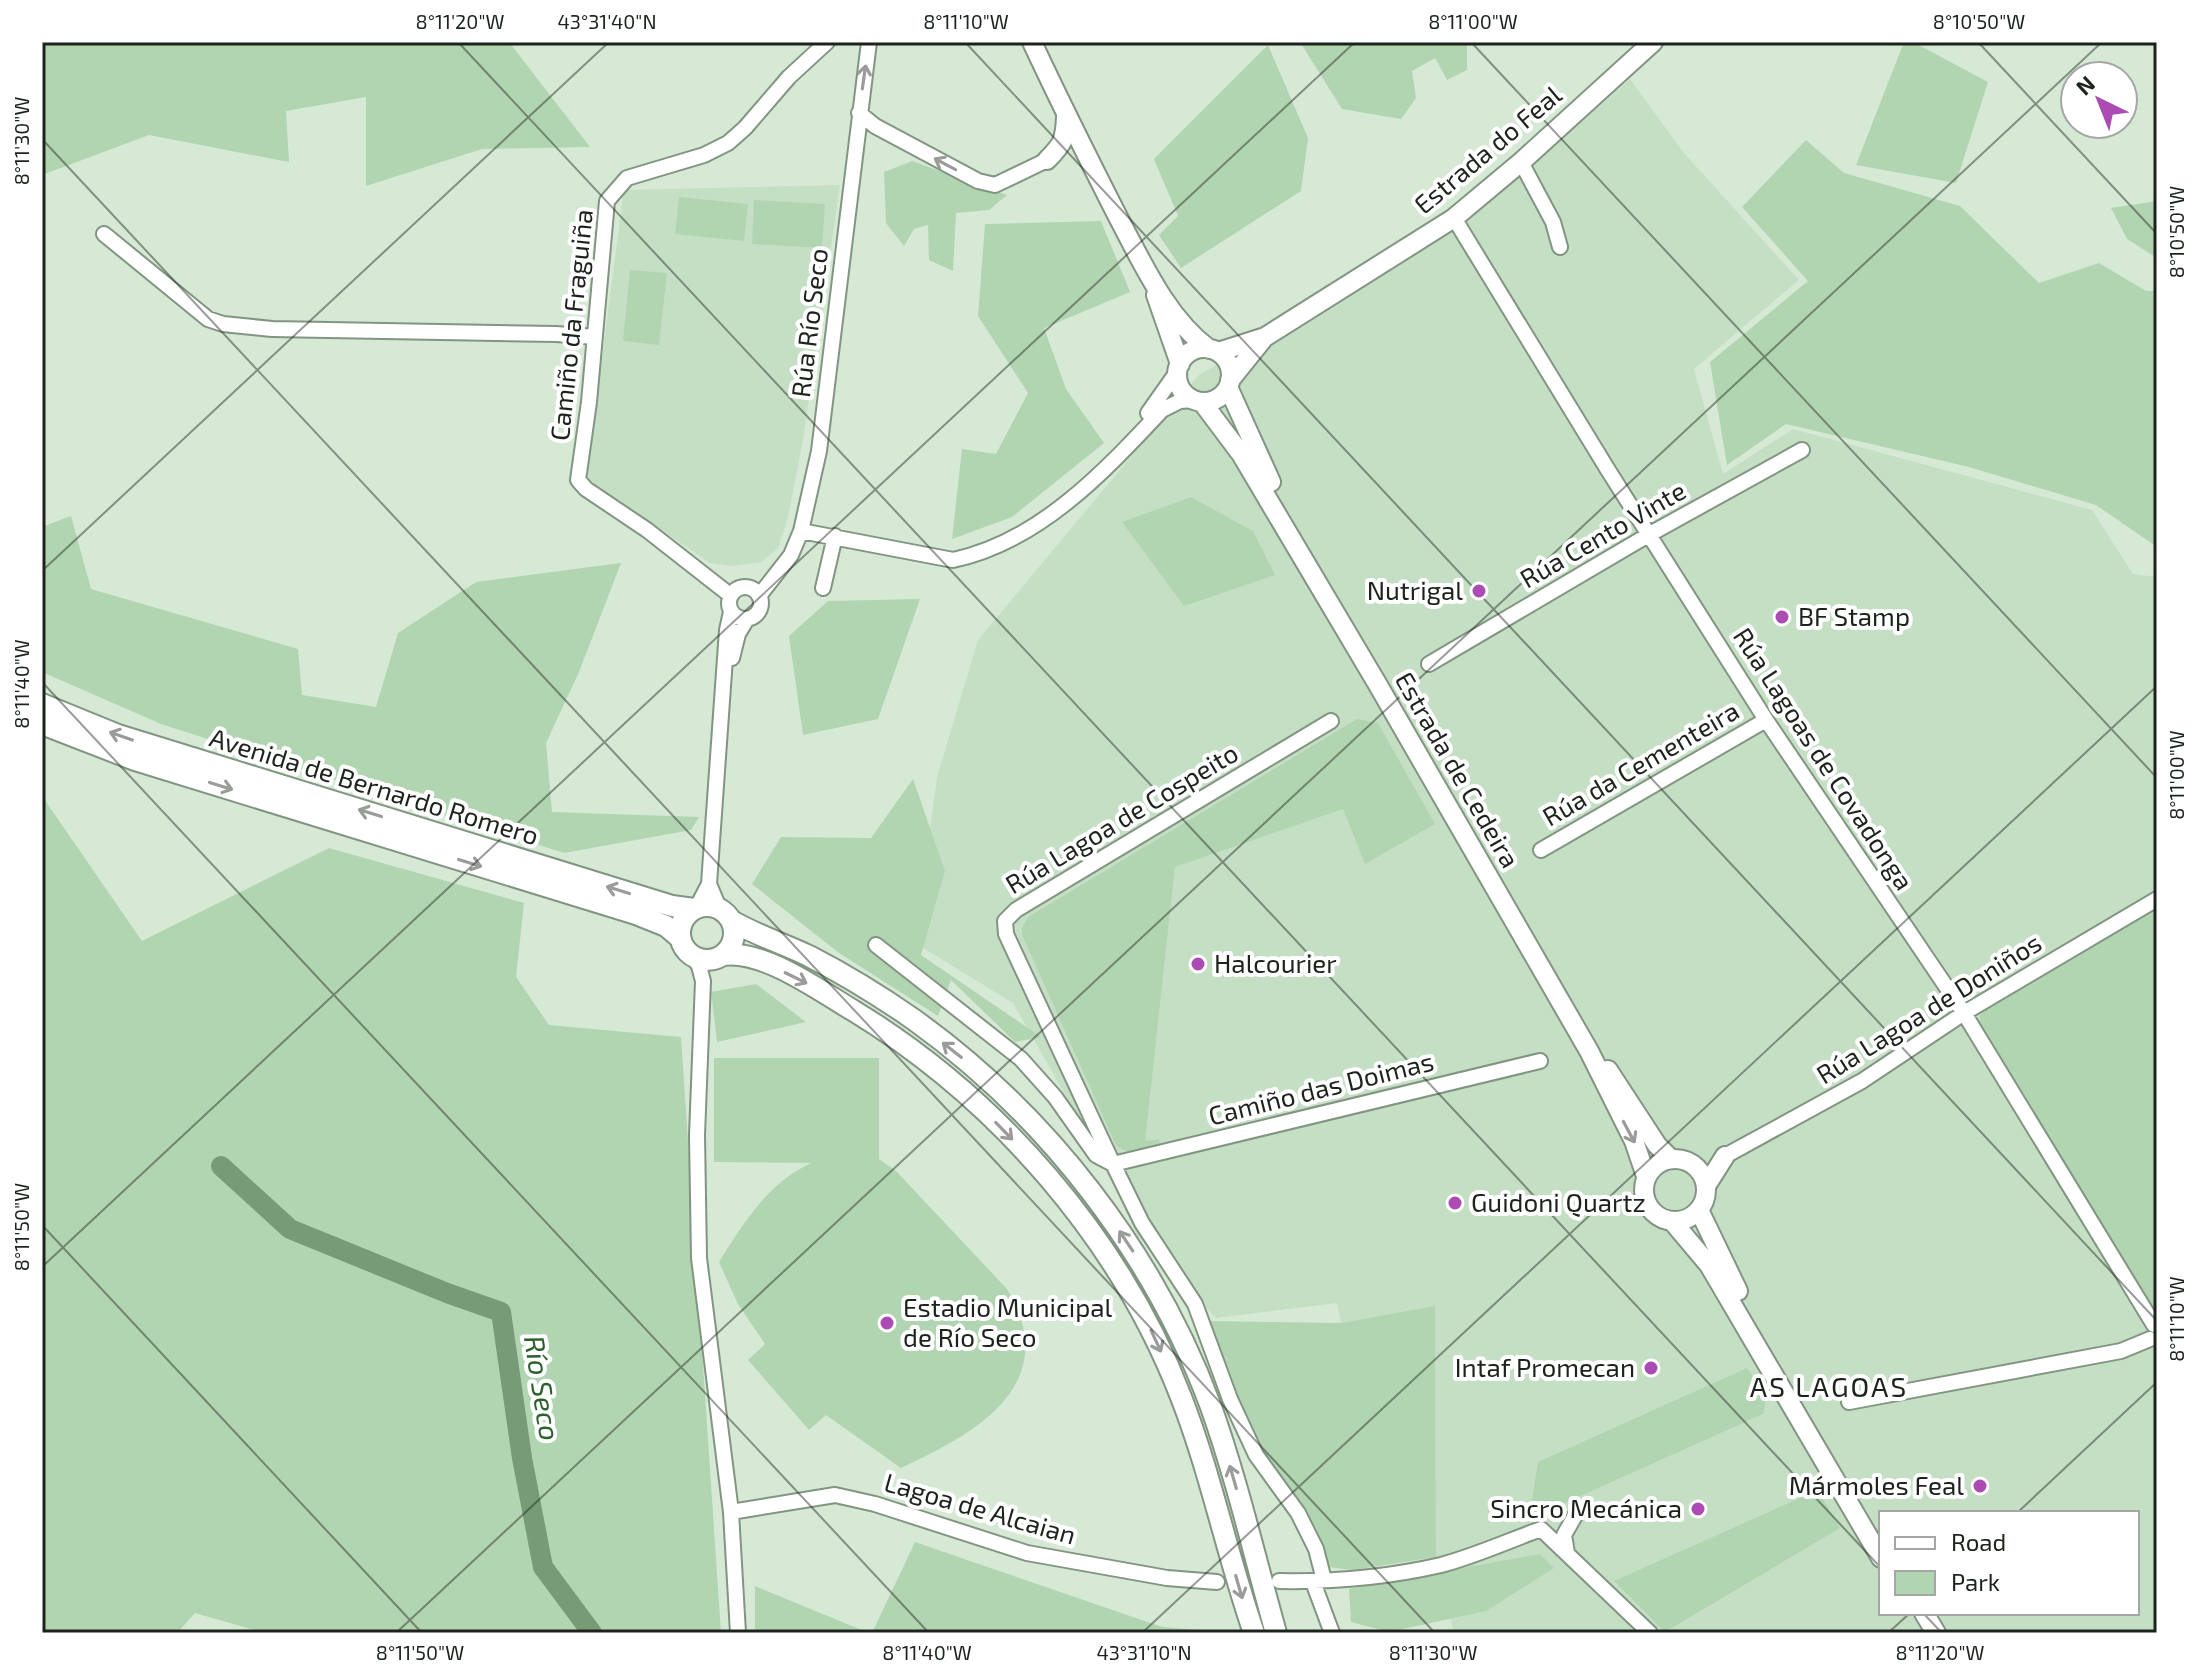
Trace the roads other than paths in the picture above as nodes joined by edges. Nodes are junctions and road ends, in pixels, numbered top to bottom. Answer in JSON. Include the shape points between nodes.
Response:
{"nodes":[{"id":1,"x":827,"y":42,"type":"edge"},
{"id":2,"x":869,"y":42,"type":"edge"},
{"id":3,"x":1032,"y":42,"type":"edge"},
{"id":4,"x":1653,"y":42,"type":"edge"},
{"id":5,"x":859,"y":113,"type":"junction"},
{"id":6,"x":1066,"y":114,"type":"junction"},
{"id":7,"x":856,"y":138,"type":"junction"},
{"id":8,"x":896,"y":138,"type":"junction"},
{"id":9,"x":1080,"y":143,"type":"junction"},
{"id":10,"x":1047,"y":160,"type":"junction"},
{"id":11,"x":1521,"y":162,"type":"junction"},
{"id":12,"x":1093,"y":169,"type":"junction"},
{"id":13,"x":1454,"y":218,"type":"junction"},
{"id":14,"x":104,"y":234,"type":"dead end"},
{"id":15,"x":1560,"y":247,"type":"dead end"},
{"id":16,"x":1153,"y":284,"type":"junction"},
{"id":17,"x":595,"y":337,"type":"junction"},
{"id":18,"x":1265,"y":337,"type":"junction"},
{"id":19,"x":1213,"y":350,"type":"junction"},
{"id":20,"x":1178,"y":368,"type":"junction"},
{"id":21,"x":1229,"y":384,"type":"junction"},
{"id":22,"x":1198,"y":401,"type":"junction"},
{"id":23,"x":1802,"y":450,"type":"dead end"},
{"id":24,"x":1117,"y":455,"type":"junction"},
{"id":25,"x":801,"y":531,"type":"junction"},
{"id":26,"x":1650,"y":534,"type":"junction"},
{"id":27,"x":835,"y":536,"type":"junction"},
{"id":28,"x":823,"y":588,"type":"dead end"},
{"id":29,"x":730,"y":595,"type":"junction"},
{"id":30,"x":759,"y":596,"type":"junction"},
{"id":31,"x":731,"y":612,"type":"junction"},
{"id":32,"x":747,"y":619,"type":"junction"},
{"id":33,"x":1429,"y":664,"type":"dead end"},
{"id":34,"x":724,"y":689,"type":"junction"},
{"id":35,"x":42,"y":704,"type":"edge"},
{"id":36,"x":1766,"y":720,"type":"junction"},
{"id":37,"x":1331,"y":721,"type":"dead end"},
{"id":38,"x":42,"y":724,"type":"edge"},
{"id":39,"x":1541,"y":850,"type":"dead end"},
{"id":40,"x":709,"y":884,"type":"junction"},
{"id":41,"x":2157,"y":899,"type":"edge"},
{"id":42,"x":695,"y":908,"type":"junction"},
{"id":43,"x":726,"y":914,"type":"junction"},
{"id":44,"x":680,"y":938,"type":"junction"},
{"id":45,"x":876,"y":945,"type":"dead end"},
{"id":46,"x":693,"y":956,"type":"junction"},
{"id":47,"x":719,"y":957,"type":"junction"},
{"id":48,"x":703,"y":981,"type":"junction"},
{"id":49,"x":1964,"y":1013,"type":"junction"},
{"id":50,"x":1540,"y":1061,"type":"dead end"},
{"id":51,"x":1725,"y":1156,"type":"junction"},
{"id":52,"x":1671,"y":1159,"type":"junction"},
{"id":53,"x":1113,"y":1164,"type":"junction"},
{"id":54,"x":1693,"y":1164,"type":"junction"},
{"id":55,"x":1646,"y":1176,"type":"junction"},
{"id":56,"x":1706,"y":1186,"type":"junction"},
{"id":57,"x":1699,"y":1210,"type":"junction"},
{"id":58,"x":1672,"y":1221,"type":"junction"},
{"id":59,"x":2154,"y":1334,"type":"edge"},
{"id":60,"x":1849,"y":1402,"type":"dead end"},
{"id":61,"x":731,"y":1512,"type":"junction"},
{"id":62,"x":1576,"y":1514,"type":"dead end"},
{"id":63,"x":1879,"y":1537,"type":"edge"},
{"id":64,"x":1568,"y":1553,"type":"junction"},
{"id":65,"x":1879,"y":1555,"type":"edge"},
{"id":66,"x":1279,"y":1581,"type":"dead end"},
{"id":67,"x":1319,"y":1581,"type":"junction"},
{"id":68,"x":1217,"y":1582,"type":"dead end"},
{"id":69,"x":1914,"y":1615,"type":"edge"},
{"id":70,"x":1925,"y":1615,"type":"edge"},
{"id":71,"x":738,"y":1633,"type":"edge"},
{"id":72,"x":1254,"y":1633,"type":"edge"},
{"id":73,"x":1276,"y":1633,"type":"edge"},
{"id":74,"x":1332,"y":1633,"type":"edge"},
{"id":75,"x":1650,"y":1633,"type":"edge"},
{"id":76,"x":1925,"y":1633,"type":"edge"},
{"id":77,"x":1936,"y":1633,"type":"edge"}],
"edges":[{"from":1,"to":17,"type":"street","name":"Camiño da Fraguiña","via":[[728,143],[627,178],[607,201]]},
{"from":5,"to":2,"type":"street","name":"Rúa Río Seco","one_way":true},
{"from":3,"to":6,"type":"main road"},
{"from":4,"to":11,"type":"main road","name":"Estrada do Feal"},
{"from":5,"to":7,"type":"street","name":"Rúa Río Seco"},
{"from":5,"to":8,"type":"street"},
{"from":6,"to":9,"type":"main road"},
{"from":6,"to":10,"type":"main road","via":[[1062,145]]},
{"from":7,"to":8,"type":"street","via":[[874,133]]},
{"from":7,"to":25,"type":"street","name":"Rúa Río Seco","via":[[819,451]]},
{"from":10,"to":8,"type":"street","one_way":true,"via":[[995,185]]},
{"from":9,"to":10,"type":"main road"},
{"from":9,"to":12,"type":"main road"},
{"from":10,"to":12,"type":"main road","via":[[1066,156]]},
{"from":11,"to":13,"type":"main road","name":"Estrada do Feal"},
{"from":11,"to":15,"type":"street","via":[[1553,222]]},
{"from":12,"to":16,"type":"main road"},
{"from":13,"to":18,"type":"main road","name":"Estrada do Feal"},
{"from":13,"to":26,"type":"street","name":"Rúa Lagoas de Covadonga"},
{"from":14,"to":17,"type":"street","via":[[208,319],[223,324]]},
{"from":16,"to":19,"type":"main road","via":[[1191,336]]},
{"from":16,"to":20,"type":"main road"},
{"from":17,"to":29,"type":"street","name":"Camiño da Fraguiña","via":[[578,480]]},
{"from":18,"to":19,"type":"main road","name":"Estrada do Feal"},
{"from":18,"to":21,"type":"main road","name":"Estrada do Feal"},
{"from":19,"to":20,"type":"main road","via":[[1191,351]]},
{"from":19,"to":21,"type":"main road","via":[[1229,365]]},
{"from":20,"to":22,"type":"main road","via":[[1181,389]]},
{"from":20,"to":24,"type":"street"},
{"from":21,"to":22,"type":"main road","via":[[1219,398]]},
{"from":21,"to":52,"type":"main road","name":"Estrada de Cedeira","via":[[1266,473],[1592,1044]]},
{"from":22,"to":24,"type":"street","via":[[1180,401],[1162,410]]},
{"from":22,"to":55,"type":"main road","name":"Estrada de Cedeira","one_way":true,"via":[[1250,468],[1378,685],[1589,1051]]},
{"from":23,"to":26,"type":"street","name":"Rúa Cento Vinte"},
{"from":24,"to":27,"type":"street","via":[[1057,511],[973,556],[953,560]]},
{"from":25,"to":27,"type":"street"},
{"from":25,"to":30,"type":"street","name":"Rúa Río Seco","via":[[791,555]]},
{"from":26,"to":33,"type":"street","name":"Rúa Cento Vinte"},
{"from":26,"to":36,"type":"street","name":"Rúa Lagoas de Covadonga"},
{"from":27,"to":28,"type":"street"},
{"from":29,"to":30,"type":"street","via":[[748,587]]},
{"from":29,"to":31,"type":"street"},
{"from":30,"to":32,"type":"street","via":[[758,612]]},
{"from":31,"to":32,"type":"street"},
{"from":31,"to":34,"type":"street"},
{"from":32,"to":34,"type":"street"},
{"from":34,"to":40,"type":"street"},
{"from":42,"to":35,"type":"highway","name":"Avenida de Bernardo Romero","one_way":true,"via":[[672,906],[118,735]]},
{"from":36,"to":39,"type":"street","name":"Rúa da Cementeira"},
{"from":36,"to":49,"type":"street","name":"Rúa Lagoas de Covadonga"},
{"from":37,"to":53,"type":"street","name":"Rúa Lagoa de Cospeito","via":[[1005,921],[1006,934]]},
{"from":38,"to":44,"type":"highway","name":"Avenida de Bernardo Romero","one_way":true,"via":[[135,760],[636,914]]},
{"from":40,"to":42,"type":"street"},
{"from":40,"to":43,"type":"street"},
{"from":41,"to":49,"type":"street","name":"Rúa Lagoa de Doniños"},
{"from":42,"to":43,"type":"highway","via":[[712,905]]},
{"from":42,"to":44,"type":"highway","via":[[682,921]]},
{"from":43,"to":47,"type":"highway","via":[[734,928],[733,943]]},
{"from":73,"to":43,"type":"highway","one_way":true,"via":[[1209,1403],[1142,1266],[1102,1207],[1015,1105],[965,1060],[912,1019]]},
{"from":44,"to":46,"type":"highway"},
{"from":45,"to":53,"type":"street","via":[[1021,1059],[1096,1155]]},
{"from":46,"to":47,"type":"highway"},
{"from":46,"to":48,"type":"street"},
{"from":47,"to":48,"type":"street"},
{"from":47,"to":72,"type":"highway","one_way":true,"via":[[751,956],[807,983],[918,1054],[986,1112],[1073,1209],[1149,1327],[1180,1395]]},
{"from":48,"to":61,"type":"street","via":[[699,1258]]},
{"from":49,"to":51,"type":"street","name":"Rúa Lagoa de Doniños","via":[[1862,1081]]},
{"from":49,"to":59,"type":"street","name":"Rúa Lagoas de Covadonga"},
{"from":50,"to":53,"type":"street","name":"Camiño das Doimas"},
{"from":51,"to":54,"type":"main road"},
{"from":51,"to":56,"type":"main road"},
{"from":52,"to":54,"type":"main road"},
{"from":52,"to":55,"type":"main road"},
{"from":53,"to":67,"type":"street","via":[[1142,1223],[1195,1304],[1256,1455],[1298,1513],[1316,1549]]},
{"from":54,"to":56,"type":"main road"},
{"from":55,"to":58,"type":"main road","via":[[1649,1207]]},
{"from":56,"to":57,"type":"main road"},
{"from":57,"to":58,"type":"main road"},
{"from":57,"to":63,"type":"main road","via":[[1754,1325]]},
{"from":58,"to":65,"type":"main road","via":[[1709,1265]]},
{"from":59,"to":60,"type":"street","via":[[2121,1351]]},
{"from":61,"to":68,"type":"street","name":"Lagoa de Alcaian","via":[[835,1495],[1027,1553]]},
{"from":61,"to":71,"type":"street"},
{"from":62,"to":64,"type":"street","via":[[1564,1535]]},
{"from":64,"to":67,"type":"street","via":[[1541,1529],[1443,1564]]},
{"from":64,"to":75,"type":"street"},
{"from":66,"to":67,"type":"street"},
{"from":67,"to":74,"type":"street"},
{"from":69,"to":76,"type":"main road"},
{"from":70,"to":77,"type":"main road"}]}
